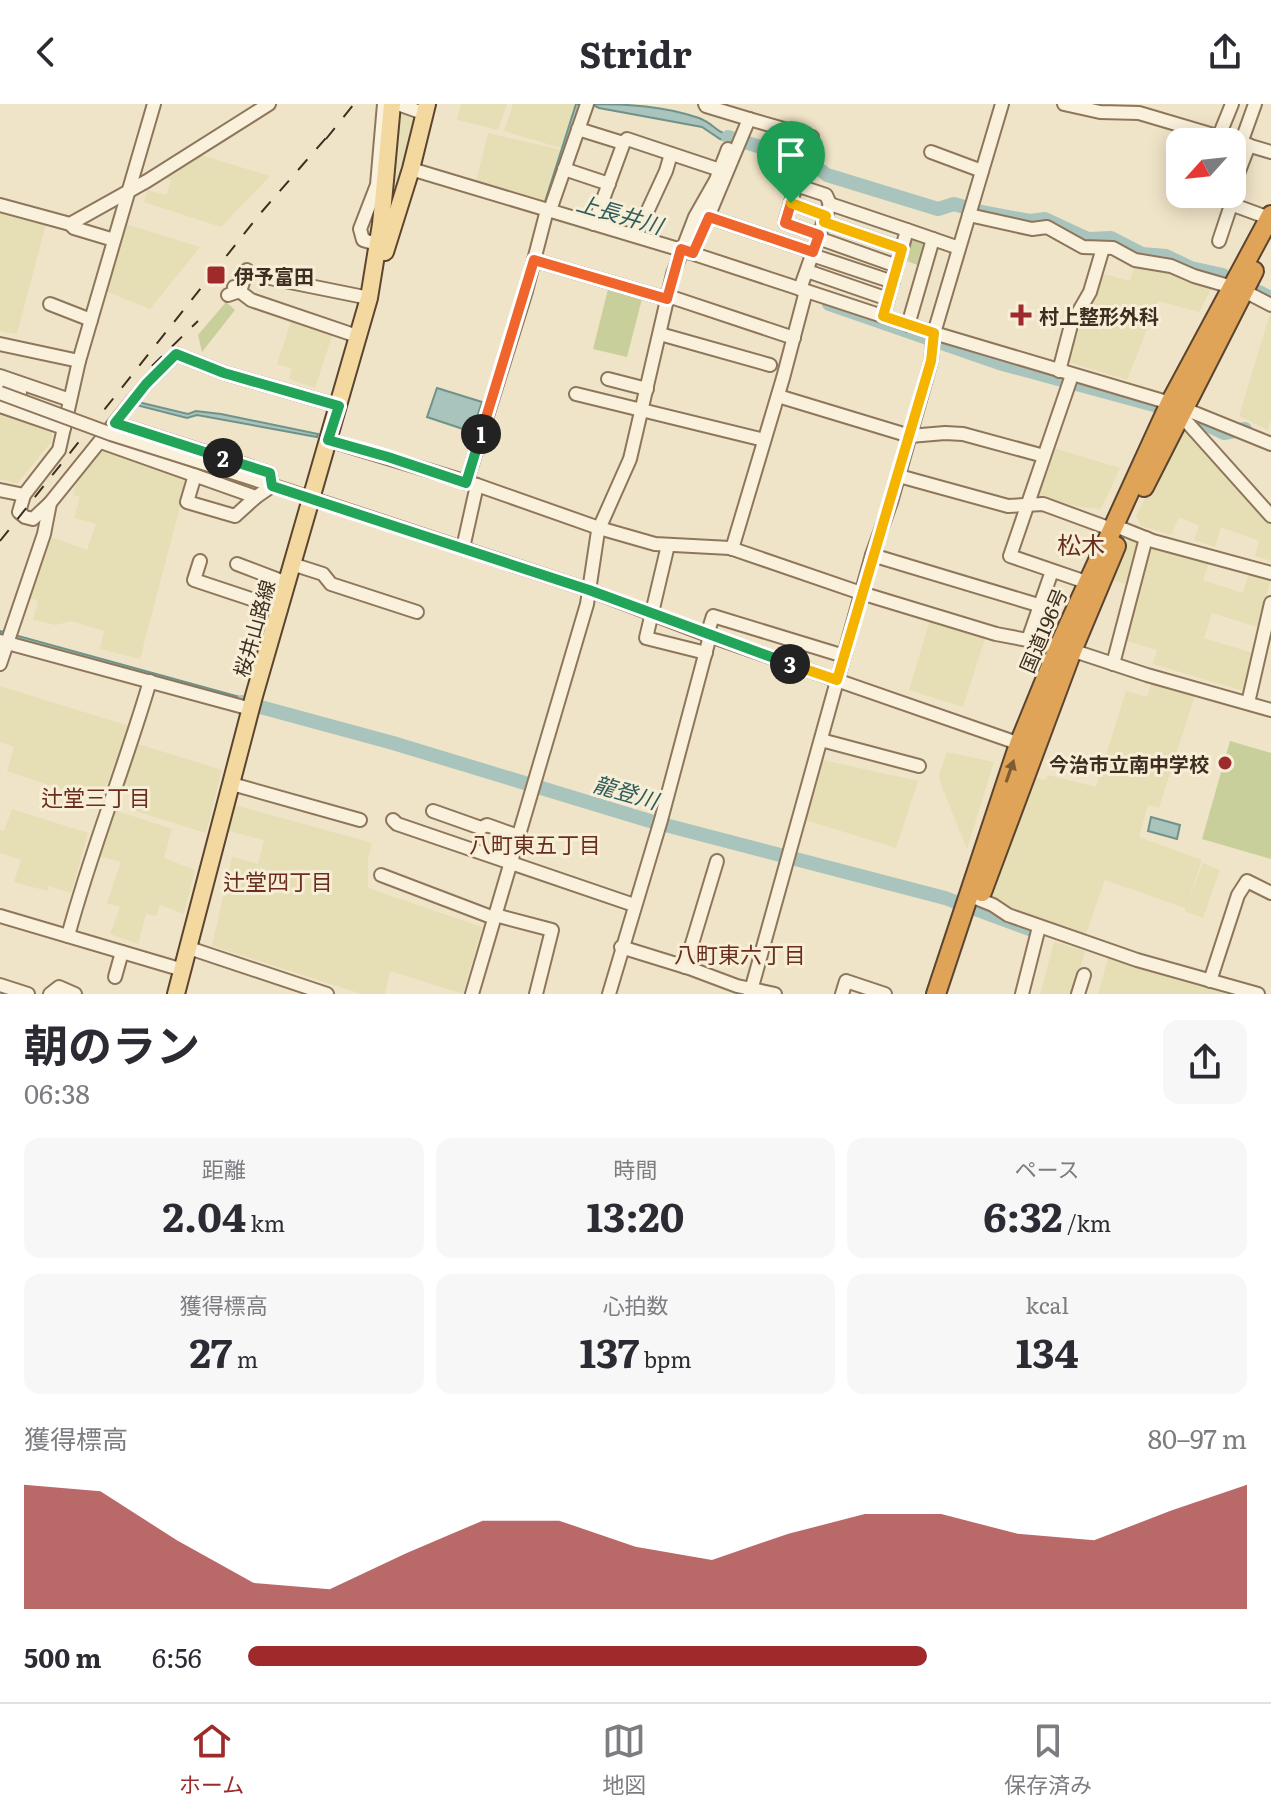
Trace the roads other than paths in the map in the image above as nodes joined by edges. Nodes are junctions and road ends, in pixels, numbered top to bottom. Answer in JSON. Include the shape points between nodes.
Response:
{"nodes":[{"id":1,"x":154,"y":104,"type":"edge"},
{"id":2,"x":269,"y":104,"type":"edge"},
{"id":3,"x":384,"y":104,"type":"edge"},
{"id":4,"x":395,"y":104,"type":"edge"},
{"id":5,"x":587,"y":104,"type":"edge"},
{"id":6,"x":705,"y":104,"type":"edge"},
{"id":7,"x":1002,"y":104,"type":"edge"},
{"id":8,"x":1064,"y":104,"type":"edge"},
{"id":9,"x":1232,"y":104,"type":"edge"},
{"id":10,"x":1255,"y":104,"type":"edge"},
{"id":11,"x":427,"y":109,"type":"edge"},
{"id":12,"x":1139,"y":109,"type":"edge"},
{"id":13,"x":749,"y":119,"type":"junction"},
{"id":14,"x":1195,"y":128,"type":"edge"},
{"id":15,"x":1222,"y":128,"type":"edge"},
{"id":16,"x":578,"y":129,"type":"junction"},
{"id":17,"x":812,"y":137,"type":"dead end"},
{"id":18,"x":1246,"y":140,"type":"edge"},
{"id":19,"x":624,"y":142,"type":"junction"},
{"id":20,"x":1246,"y":144,"type":"edge"},
{"id":21,"x":728,"y":149,"type":"dead end"},
{"id":22,"x":931,"y":152,"type":"dead end"},
{"id":23,"x":1271,"y":152,"type":"edge"},
{"id":24,"x":671,"y":154,"type":"junction"},
{"id":25,"x":411,"y":169,"type":"junction"},
{"id":26,"x":564,"y":169,"type":"junction"},
{"id":27,"x":725,"y":169,"type":"junction"},
{"id":28,"x":982,"y":171,"type":"junction"},
{"id":29,"x":609,"y":184,"type":"junction"},
{"id":30,"x":129,"y":191,"type":"junction"},
{"id":31,"x":791,"y":203,"type":"junction"},
{"id":32,"x":1246,"y":204,"type":"edge"},
{"id":33,"x":0,"y":205,"type":"edge"},
{"id":34,"x":1228,"y":208,"type":"edge"},
{"id":35,"x":548,"y":210,"type":"junction"},
{"id":36,"x":827,"y":214,"type":"junction"},
{"id":37,"x":969,"y":215,"type":"junction"},
{"id":38,"x":1270,"y":216,"type":"edge"},
{"id":39,"x":709,"y":217,"type":"junction"},
{"id":40,"x":70,"y":224,"type":"junction"},
{"id":41,"x":594,"y":224,"type":"junction"},
{"id":42,"x":907,"y":230,"type":"junction"},
{"id":43,"x":862,"y":235,"type":"junction"},
{"id":44,"x":636,"y":236,"type":"junction"},
{"id":45,"x":819,"y":237,"type":"junction"},
{"id":46,"x":933,"y":239,"type":"junction"},
{"id":47,"x":114,"y":240,"type":"junction"},
{"id":48,"x":1219,"y":241,"type":"dead end"},
{"id":49,"x":1271,"y":241,"type":"edge"},
{"id":50,"x":377,"y":244,"type":"junction"},
{"id":51,"x":959,"y":248,"type":"junction"},
{"id":52,"x":1103,"y":248,"type":"junction"},
{"id":53,"x":902,"y":249,"type":"junction"},
{"id":54,"x":687,"y":251,"type":"junction"},
{"id":55,"x":857,"y":252,"type":"junction"},
{"id":56,"x":813,"y":253,"type":"junction"},
{"id":57,"x":534,"y":260,"type":"junction"},
{"id":58,"x":897,"y":266,"type":"junction"},
{"id":59,"x":247,"y":270,"type":"dead end"},
{"id":60,"x":807,"y":271,"type":"junction"},
{"id":61,"x":372,"y":275,"type":"junction"},
{"id":62,"x":270,"y":278,"type":"dead end"},
{"id":63,"x":893,"y":282,"type":"junction"},
{"id":64,"x":1238,"y":289,"type":"junction"},
{"id":65,"x":803,"y":290,"type":"junction"},
{"id":66,"x":369,"y":298,"type":"junction"},
{"id":67,"x":668,"y":298,"type":"junction"},
{"id":68,"x":888,"y":299,"type":"junction"},
{"id":69,"x":50,"y":304,"type":"dead end"},
{"id":70,"x":1271,"y":305,"type":"edge"},
{"id":71,"x":883,"y":316,"type":"junction"},
{"id":72,"x":91,"y":320,"type":"junction"},
{"id":73,"x":908,"y":325,"type":"junction"},
{"id":74,"x":934,"y":333,"type":"junction"},
{"id":75,"x":660,"y":334,"type":"junction"},
{"id":76,"x":357,"y":336,"type":"junction"},
{"id":77,"x":794,"y":338,"type":"junction"},
{"id":78,"x":0,"y":344,"type":"edge"},
{"id":79,"x":79,"y":361,"type":"junction"},
{"id":80,"x":770,"y":365,"type":"dead end"},
{"id":81,"x":1066,"y":373,"type":"junction"},
{"id":82,"x":0,"y":376,"type":"edge"},
{"id":83,"x":608,"y":379,"type":"dead end"},
{"id":84,"x":151,"y":380,"type":"junction"},
{"id":85,"x":0,"y":385,"type":"edge"},
{"id":86,"x":166,"y":385,"type":"dead end"},
{"id":87,"x":647,"y":389,"type":"junction"},
{"id":88,"x":0,"y":393,"type":"edge"},
{"id":89,"x":576,"y":394,"type":"dead end"},
{"id":90,"x":778,"y":396,"type":"junction"},
{"id":91,"x":69,"y":404,"type":"junction"},
{"id":92,"x":0,"y":406,"type":"edge"},
{"id":93,"x":339,"y":406,"type":"junction"},
{"id":94,"x":1177,"y":408,"type":"junction"},
{"id":95,"x":642,"y":411,"type":"junction"},
{"id":96,"x":115,"y":423,"type":"junction"},
{"id":97,"x":64,"y":428,"type":"junction"},
{"id":98,"x":910,"y":436,"type":"junction"},
{"id":99,"x":328,"y":440,"type":"junction"},
{"id":100,"x":764,"y":440,"type":"junction"},
{"id":101,"x":101,"y":442,"type":"junction"},
{"id":102,"x":1271,"y":444,"type":"edge"},
{"id":103,"x":1044,"y":456,"type":"junction"},
{"id":104,"x":195,"y":475,"type":"junction"},
{"id":105,"x":899,"y":476,"type":"junction"},
{"id":106,"x":472,"y":484,"type":"junction"},
{"id":107,"x":272,"y":486,"type":"junction"},
{"id":108,"x":0,"y":490,"type":"edge"},
{"id":109,"x":24,"y":495,"type":"junction"},
{"id":110,"x":256,"y":497,"type":"junction"},
{"id":111,"x":310,"y":499,"type":"junction"},
{"id":112,"x":50,"y":503,"type":"junction"},
{"id":113,"x":1027,"y":505,"type":"junction"},
{"id":114,"x":1271,"y":516,"type":"edge"},
{"id":115,"x":599,"y":528,"type":"junction"},
{"id":116,"x":1117,"y":529,"type":"junction"},
{"id":117,"x":1146,"y":538,"type":"junction"},
{"id":118,"x":668,"y":545,"type":"junction"},
{"id":119,"x":463,"y":548,"type":"junction"},
{"id":120,"x":732,"y":549,"type":"junction"},
{"id":121,"x":872,"y":555,"type":"junction"},
{"id":122,"x":200,"y":561,"type":"dead end"},
{"id":123,"x":237,"y":564,"type":"dead end"},
{"id":124,"x":292,"y":564,"type":"junction"},
{"id":125,"x":1052,"y":571,"type":"junction"},
{"id":126,"x":1271,"y":573,"type":"edge"},
{"id":127,"x":1086,"y":582,"type":"junction"},
{"id":128,"x":287,"y":583,"type":"junction"},
{"id":129,"x":589,"y":590,"type":"junction"},
{"id":130,"x":861,"y":593,"type":"junction"},
{"id":131,"x":1271,"y":603,"type":"edge"},
{"id":132,"x":1038,"y":605,"type":"junction"},
{"id":133,"x":281,"y":609,"type":"junction"},
{"id":134,"x":417,"y":612,"type":"dead end"},
{"id":135,"x":651,"y":614,"type":"junction"},
{"id":136,"x":709,"y":636,"type":"junction"},
{"id":137,"x":1028,"y":640,"type":"junction"},
{"id":138,"x":3,"y":642,"type":"edge"},
{"id":139,"x":1066,"y":649,"type":"junction"},
{"id":140,"x":706,"y":653,"type":"junction"},
{"id":141,"x":844,"y":656,"type":"junction"},
{"id":142,"x":0,"y":664,"type":"edge"},
{"id":143,"x":1113,"y":664,"type":"junction"},
{"id":144,"x":837,"y":680,"type":"junction"},
{"id":145,"x":150,"y":681,"type":"junction"},
{"id":146,"x":1248,"y":703,"type":"junction"},
{"id":147,"x":251,"y":709,"type":"junction"},
{"id":148,"x":1271,"y":710,"type":"edge"},
{"id":149,"x":821,"y":740,"type":"junction"},
{"id":150,"x":1027,"y":747,"type":"junction"},
{"id":151,"x":919,"y":766,"type":"dead end"},
{"id":152,"x":232,"y":784,"type":"junction"},
{"id":153,"x":433,"y":811,"type":"dead end"},
{"id":154,"x":360,"y":820,"type":"dead end"},
{"id":155,"x":393,"y":820,"type":"dead end"},
{"id":156,"x":518,"y":836,"type":"junction"},
{"id":157,"x":717,"y":861,"type":"dead end"},
{"id":158,"x":510,"y":863,"type":"junction"},
{"id":159,"x":381,"y":875,"type":"dead end"},
{"id":160,"x":1271,"y":893,"type":"edge"},
{"id":161,"x":634,"y":905,"type":"junction"},
{"id":162,"x":971,"y":905,"type":"junction"},
{"id":163,"x":0,"y":916,"type":"edge"},
{"id":164,"x":494,"y":916,"type":"junction"},
{"id":165,"x":1039,"y":927,"type":"junction"},
{"id":166,"x":68,"y":936,"type":"junction"},
{"id":167,"x":621,"y":947,"type":"junction"},
{"id":168,"x":189,"y":948,"type":"junction"},
{"id":169,"x":122,"y":952,"type":"junction"},
{"id":170,"x":685,"y":967,"type":"junction"},
{"id":171,"x":183,"y":970,"type":"junction"},
{"id":172,"x":1084,"y":975,"type":"dead end"},
{"id":173,"x":115,"y":977,"type":"dead end"},
{"id":174,"x":1210,"y":981,"type":"junction"},
{"id":175,"x":0,"y":985,"type":"edge"},
{"id":176,"x":751,"y":991,"type":"edge"},
{"id":177,"x":28,"y":994,"type":"edge"},
{"id":178,"x":50,"y":994,"type":"edge"},
{"id":179,"x":75,"y":994,"type":"edge"},
{"id":180,"x":176,"y":994,"type":"edge"},
{"id":181,"x":327,"y":994,"type":"edge"},
{"id":182,"x":472,"y":994,"type":"edge"},
{"id":183,"x":536,"y":994,"type":"edge"},
{"id":184,"x":609,"y":994,"type":"edge"},
{"id":185,"x":775,"y":994,"type":"edge"},
{"id":186,"x":842,"y":994,"type":"edge"},
{"id":187,"x":885,"y":994,"type":"edge"},
{"id":188,"x":936,"y":994,"type":"edge"},
{"id":189,"x":949,"y":994,"type":"edge"},
{"id":190,"x":1022,"y":994,"type":"edge"},
{"id":191,"x":1078,"y":994,"type":"edge"},
{"id":192,"x":1258,"y":994,"type":"edge"}],
"edges":[{"from":1,"to":30,"type":"street"},
{"from":2,"to":30,"type":"street"},
{"from":3,"to":50,"type":"street","via":[[377,185],[359,235]]},
{"from":4,"to":11,"type":"street"},
{"from":4,"to":50,"type":"main road","name":"桜井山路線"},
{"from":5,"to":16,"type":"street"},
{"from":6,"to":13,"type":"street"},
{"from":7,"to":28,"type":"street"},
{"from":8,"to":12,"type":"street","via":[[1100,112]]},
{"from":9,"to":15,"type":"street"},
{"from":10,"to":18,"type":"street"},
{"from":11,"to":25,"type":"main road","name":"桜井山路線"},
{"from":12,"to":14,"type":"street"},
{"from":13,"to":17,"type":"street"},
{"from":13,"to":27,"type":"street"},
{"from":16,"to":19,"type":"street"},
{"from":16,"to":26,"type":"street"},
{"from":19,"to":24,"type":"street"},
{"from":19,"to":29,"type":"street"},
{"from":20,"to":23,"type":"street"},
{"from":21,"to":27,"type":"street"},
{"from":22,"to":28,"type":"street"},
{"from":24,"to":27,"type":"street"},
{"from":24,"to":44,"type":"street"},
{"from":25,"to":35,"type":"street"},
{"from":25,"to":61,"type":"main road","name":"桜井山路線","via":[[382,260]]},
{"from":26,"to":29,"type":"street"},
{"from":26,"to":35,"type":"street"},
{"from":27,"to":39,"type":"street"},
{"from":27,"to":54,"type":"street"},
{"from":28,"to":37,"type":"street"},
{"from":29,"to":41,"type":"street"},
{"from":30,"to":40,"type":"street"},
{"from":30,"to":47,"type":"street"},
{"from":31,"to":36,"type":"street"},
{"from":31,"to":36,"type":"street","via":[[796,185],[826,195]]},
{"from":31,"to":45,"type":"street","via":[[785,223]]},
{"from":32,"to":38,"type":"street"},
{"from":33,"to":40,"type":"street"},
{"from":34,"to":48,"type":"street"},
{"from":35,"to":41,"type":"street"},
{"from":35,"to":57,"type":"street"},
{"from":36,"to":42,"type":"street"},
{"from":36,"to":43,"type":"street"},
{"from":36,"to":45,"type":"street"},
{"from":37,"to":51,"type":"street"},
{"from":37,"to":52,"type":"street","via":[[1032,229],[1047,227],[1083,247]]},
{"from":38,"to":64,"type":"highway","name":"国道196号"},
{"from":39,"to":54,"type":"street"},
{"from":39,"to":56,"type":"street"},
{"from":40,"to":47,"type":"street"},
{"from":41,"to":44,"type":"street"},
{"from":42,"to":46,"type":"street"},
{"from":42,"to":53,"type":"street"},
{"from":43,"to":53,"type":"street"},
{"from":43,"to":55,"type":"street"},
{"from":44,"to":54,"type":"street"},
{"from":45,"to":55,"type":"street"},
{"from":45,"to":56,"type":"street"},
{"from":46,"to":51,"type":"street"},
{"from":46,"to":73,"type":"street"},
{"from":47,"to":72,"type":"street"},
{"from":49,"to":64,"type":"highway","name":"国道196号"},
{"from":50,"to":61,"type":"main road","name":"桜井山路線"},
{"from":51,"to":74,"type":"street"},
{"from":52,"to":64,"type":"street"},
{"from":52,"to":81,"type":"street","via":[[1090,292],[1071,325]]},
{"from":53,"to":58,"type":"street"},
{"from":54,"to":65,"type":"street"},
{"from":54,"to":67,"type":"street"},
{"from":55,"to":58,"type":"street"},
{"from":56,"to":60,"type":"street"},
{"from":56,"to":63,"type":"street"},
{"from":57,"to":67,"type":"street"},
{"from":57,"to":106,"type":"street"},
{"from":58,"to":63,"type":"street"},
{"from":59,"to":76,"type":"street","via":[[234,291]]},
{"from":60,"to":65,"type":"street"},
{"from":60,"to":68,"type":"street"},
{"from":61,"to":66,"type":"main road","name":"桜井山路線"},
{"from":62,"to":66,"type":"street"},
{"from":63,"to":68,"type":"street"},
{"from":64,"to":70,"type":"street"},
{"from":64,"to":94,"type":"highway","name":"国道196号"},
{"from":65,"to":71,"type":"street"},
{"from":65,"to":77,"type":"street"},
{"from":66,"to":76,"type":"main road","name":"桜井山路線"},
{"from":67,"to":75,"type":"street"},
{"from":67,"to":77,"type":"street"},
{"from":68,"to":71,"type":"street"},
{"from":69,"to":72,"type":"street"},
{"from":71,"to":73,"type":"street"},
{"from":72,"to":79,"type":"street"},
{"from":73,"to":74,"type":"street"},
{"from":74,"to":81,"type":"street"},
{"from":74,"to":98,"type":"street"},
{"from":75,"to":80,"type":"street"},
{"from":75,"to":87,"type":"street"},
{"from":76,"to":93,"type":"main road","name":"桜井山路線"},
{"from":77,"to":90,"type":"street"},
{"from":78,"to":79,"type":"street"},
{"from":79,"to":91,"type":"street"},
{"from":81,"to":94,"type":"street"},
{"from":81,"to":103,"type":"street"},
{"from":82,"to":91,"type":"street"},
{"from":83,"to":87,"type":"street"},
{"from":84,"to":86,"type":"street"},
{"from":84,"to":93,"type":"street","via":[[176,354]]},
{"from":84,"to":96,"type":"street"},
{"from":85,"to":91,"type":"street"},
{"from":87,"to":95,"type":"street"},
{"from":88,"to":107,"type":"street","bridge":true},
{"from":89,"to":95,"type":"street"},
{"from":90,"to":98,"type":"street"},
{"from":90,"to":100,"type":"street"},
{"from":91,"to":97,"type":"street"},
{"from":92,"to":97,"type":"street"},
{"from":93,"to":99,"type":"main road","name":"桜井山路線"},
{"from":94,"to":102,"type":"street"},
{"from":94,"to":114,"type":"street"},
{"from":94,"to":116,"type":"highway","name":"国道196号"},
{"from":95,"to":100,"type":"street"},
{"from":95,"to":115,"type":"street","via":[[630,459]]},
{"from":96,"to":101,"type":"street"},
{"from":96,"to":107,"type":"street","via":[[270,473]]},
{"from":97,"to":109,"type":"street","via":[[59,450]]},
{"from":98,"to":103,"type":"street","via":[[963,434]]},
{"from":98,"to":105,"type":"street"},
{"from":99,"to":106,"type":"street"},
{"from":99,"to":111,"type":"main road","name":"桜井山路線"},
{"from":100,"to":120,"type":"street"},
{"from":101,"to":104,"type":"street"},
{"from":101,"to":112,"type":"street"},
{"from":103,"to":113,"type":"street"},
{"from":104,"to":110,"type":"street"},
{"from":104,"to":110,"type":"street","via":[[187,502],[235,516]]},
{"from":105,"to":113,"type":"street","via":[[1008,506]]},
{"from":105,"to":121,"type":"street"},
{"from":106,"to":115,"type":"street"},
{"from":106,"to":119,"type":"street"},
{"from":107,"to":110,"type":"street"},
{"from":107,"to":111,"type":"street"},
{"from":108,"to":109,"type":"street"},
{"from":109,"to":112,"type":"street","via":[[19,512],[25,517],[33,519]]},
{"from":111,"to":119,"type":"street"},
{"from":111,"to":124,"type":"main road","name":"桜井山路線"},
{"from":112,"to":138,"type":"street","via":[[44,534]]},
{"from":113,"to":116,"type":"street","via":[[1043,504]]},
{"from":113,"to":125,"type":"street","via":[[1010,556]]},
{"from":115,"to":118,"type":"street"},
{"from":115,"to":129,"type":"street"},
{"from":116,"to":117,"type":"street"},
{"from":116,"to":127,"type":"highway","name":"国道196号"},
{"from":116,"to":139,"type":"highway","name":"国道196号"},
{"from":117,"to":126,"type":"street"},
{"from":117,"to":143,"type":"street"},
{"from":118,"to":120,"type":"street"},
{"from":118,"to":135,"type":"street"},
{"from":119,"to":129,"type":"street"},
{"from":120,"to":130,"type":"street"},
{"from":121,"to":130,"type":"street"},
{"from":121,"to":132,"type":"street"},
{"from":122,"to":133,"type":"street","via":[[194,580]]},
{"from":123,"to":128,"type":"street"},
{"from":124,"to":128,"type":"main road","name":"桜井山路線"},
{"from":124,"to":134,"type":"street","via":[[323,574],[331,584]]},
{"from":125,"to":127,"type":"street"},
{"from":125,"to":132,"type":"street"},
{"from":127,"to":139,"type":"highway","name":"国道196号"},
{"from":128,"to":133,"type":"main road","name":"桜井山路線"},
{"from":129,"to":135,"type":"street"},
{"from":129,"to":156,"type":"street"},
{"from":130,"to":137,"type":"street"},
{"from":130,"to":141,"type":"street"},
{"from":131,"to":146,"type":"street"},
{"from":132,"to":137,"type":"street"},
{"from":133,"to":147,"type":"main road","name":"桜井山路線"},
{"from":135,"to":136,"type":"street"},
{"from":135,"to":140,"type":"street","via":[[648,640]]},
{"from":136,"to":140,"type":"street"},
{"from":136,"to":141,"type":"street","via":[[713,616]]},
{"from":136,"to":144,"type":"street"},
{"from":137,"to":139,"type":"street"},
{"from":138,"to":142,"type":"street"},
{"from":138,"to":145,"type":"street"},
{"from":139,"to":143,"type":"street"},
{"from":139,"to":150,"type":"highway","name":"国道196号"},
{"from":140,"to":161,"type":"street"},
{"from":141,"to":144,"type":"street"},
{"from":143,"to":146,"type":"street"},
{"from":144,"to":149,"type":"street"},
{"from":144,"to":150,"type":"street"},
{"from":145,"to":147,"type":"street"},
{"from":145,"to":166,"type":"street"},
{"from":146,"to":148,"type":"street"},
{"from":147,"to":152,"type":"main road","name":"桜井山路線"},
{"from":149,"to":151,"type":"street"},
{"from":149,"to":176,"type":"street"},
{"from":150,"to":162,"type":"highway","name":"国道196号"},
{"from":152,"to":154,"type":"street"},
{"from":152,"to":168,"type":"main road","name":"桜井山路線"},
{"from":153,"to":156,"type":"street"},
{"from":155,"to":158,"type":"street"},
{"from":156,"to":158,"type":"street"},
{"from":157,"to":170,"type":"street"},
{"from":158,"to":161,"type":"street"},
{"from":158,"to":164,"type":"street"},
{"from":159,"to":164,"type":"street"},
{"from":160,"to":174,"type":"street","via":[[1247,881]]},
{"from":161,"to":167,"type":"street"},
{"from":162,"to":165,"type":"street"},
{"from":162,"to":188,"type":"highway","name":"国道196号"},
{"from":162,"to":189,"type":"highway","name":"国道196号"},
{"from":163,"to":166,"type":"street"},
{"from":164,"to":182,"type":"street"},
{"from":164,"to":183,"type":"street","via":[[552,930]]},
{"from":165,"to":174,"type":"street"},
{"from":165,"to":190,"type":"street"},
{"from":166,"to":169,"type":"street"},
{"from":167,"to":170,"type":"street"},
{"from":167,"to":184,"type":"street"},
{"from":168,"to":171,"type":"main road","name":"桜井山路線"},
{"from":168,"to":181,"type":"street"},
{"from":169,"to":171,"type":"street"},
{"from":169,"to":173,"type":"street"},
{"from":170,"to":176,"type":"street"},
{"from":171,"to":180,"type":"main road","name":"桜井山路線"},
{"from":172,"to":191,"type":"street"},
{"from":174,"to":192,"type":"street"},
{"from":175,"to":177,"type":"street"},
{"from":176,"to":185,"type":"street"},
{"from":178,"to":179,"type":"street","via":[[59,987]]},
{"from":186,"to":187,"type":"street","via":[[846,981]]}]}
